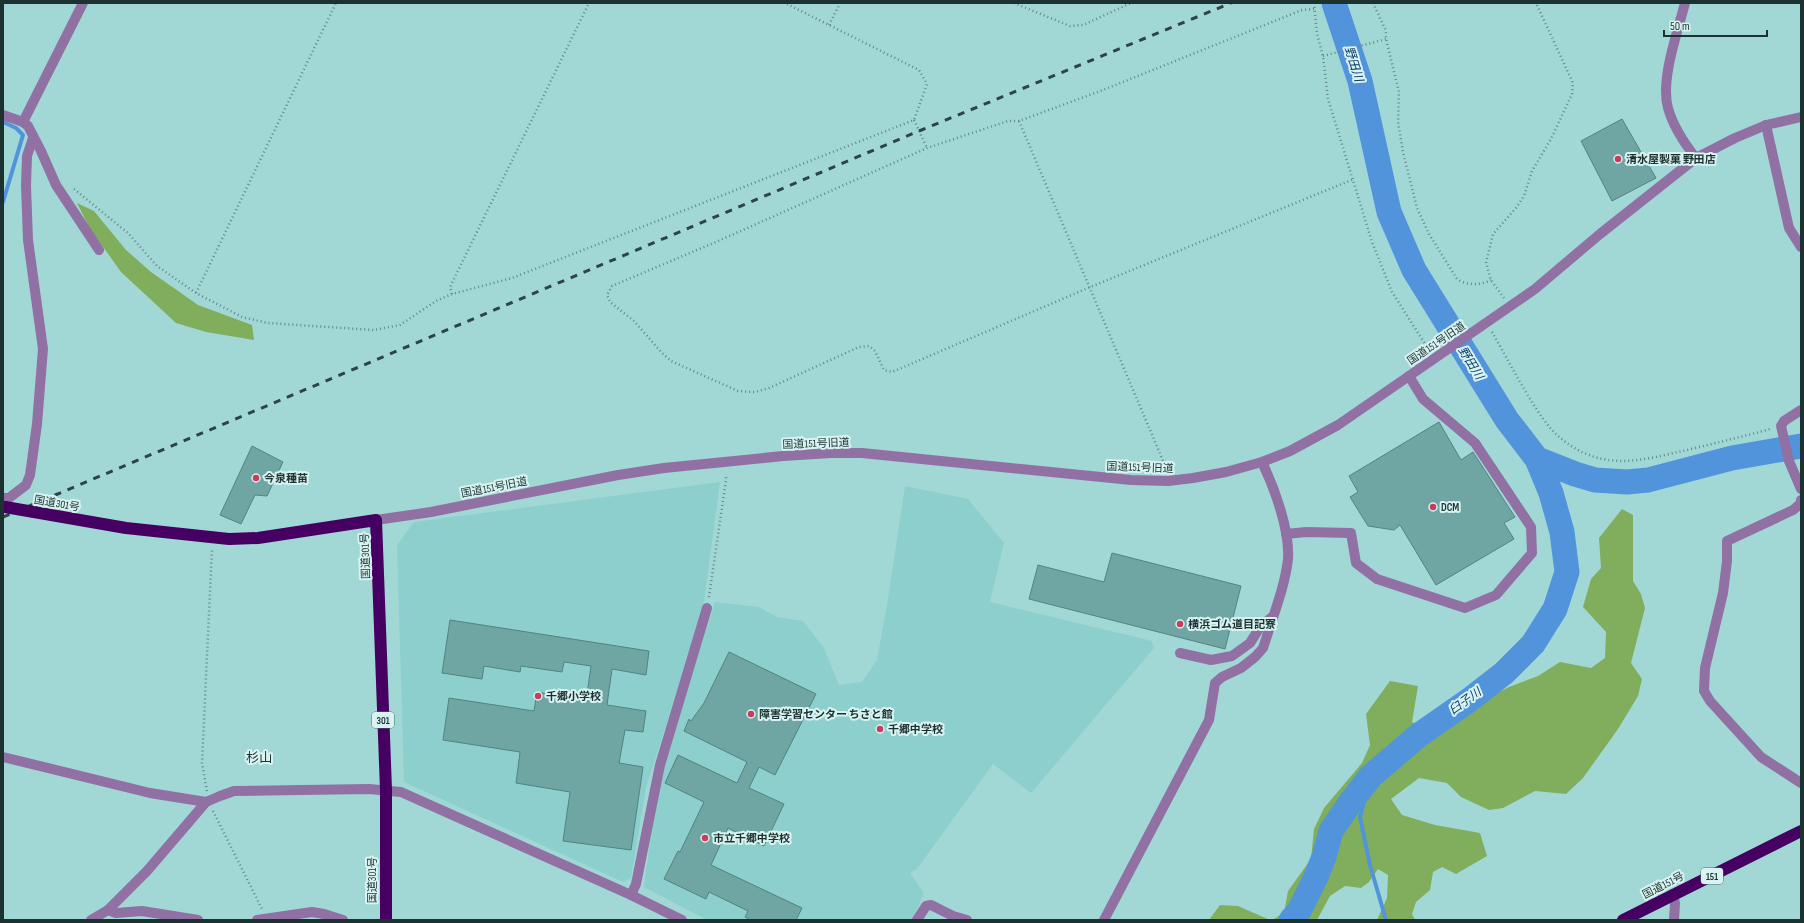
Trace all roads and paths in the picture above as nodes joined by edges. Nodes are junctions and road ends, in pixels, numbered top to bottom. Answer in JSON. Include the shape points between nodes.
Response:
{"nodes":[{"id":1,"x":83,"y":3,"type":"edge"},
{"id":2,"x":336,"y":3,"type":"edge"},
{"id":3,"x":589,"y":3,"type":"edge"},
{"id":4,"x":785,"y":3,"type":"edge"},
{"id":5,"x":840,"y":3,"type":"edge"},
{"id":6,"x":1014,"y":3,"type":"edge"},
{"id":7,"x":1131,"y":3,"type":"edge"},
{"id":8,"x":1314,"y":3,"type":"edge"},
{"id":9,"x":1373,"y":3,"type":"edge"},
{"id":10,"x":1536,"y":3,"type":"edge"},
{"id":11,"x":1685,"y":3,"type":"edge"},
{"id":12,"x":1314,"y":9,"type":"junction"},
{"id":13,"x":829,"y":25,"type":"junction"},
{"id":14,"x":1386,"y":40,"type":"junction"},
{"id":15,"x":1323,"y":56,"type":"junction"},
{"id":16,"x":3,"y":115,"type":"edge"},
{"id":17,"x":1801,"y":116,"type":"edge"},
{"id":18,"x":914,"y":120,"type":"junction"},
{"id":19,"x":1019,"y":121,"type":"junction"},
{"id":20,"x":23,"y":122,"type":"junction"},
{"id":21,"x":1766,"y":125,"type":"junction"},
{"id":22,"x":34,"y":138,"type":"junction"},
{"id":23,"x":927,"y":148,"type":"junction"},
{"id":24,"x":1696,"y":158,"type":"junction"},
{"id":25,"x":51,"y":172,"type":"junction"},
{"id":26,"x":1354,"y":178,"type":"junction"},
{"id":27,"x":1801,"y":247,"type":"edge"},
{"id":28,"x":99,"y":250,"type":"dead end"},
{"id":29,"x":1491,"y":280,"type":"junction"},
{"id":30,"x":1088,"y":288,"type":"junction"},
{"id":31,"x":196,"y":293,"type":"junction"},
{"id":32,"x":452,"y":294,"type":"junction"},
{"id":33,"x":1511,"y":306,"type":"junction"},
{"id":34,"x":1483,"y":326,"type":"junction"},
{"id":35,"x":1436,"y":357,"type":"junction"},
{"id":36,"x":1409,"y":376,"type":"junction"},
{"id":37,"x":1801,"y":410,"type":"edge"},
{"id":38,"x":1781,"y":428,"type":"junction"},
{"id":39,"x":725,"y":461,"type":"junction"},
{"id":40,"x":1262,"y":462,"type":"junction"},
{"id":41,"x":1168,"y":481,"type":"junction"},
{"id":42,"x":1801,"y":490,"type":"edge"},
{"id":43,"x":1801,"y":500,"type":"edge"},
{"id":44,"x":4,"y":504,"type":"edge"},
{"id":45,"x":376,"y":520,"type":"junction"},
{"id":46,"x":1286,"y":534,"type":"junction"},
{"id":47,"x":213,"y":537,"type":"junction"},
{"id":48,"x":708,"y":608,"type":"joint"},
{"id":49,"x":1272,"y":617,"type":"junction"},
{"id":50,"x":1180,"y":653,"type":"dead end"},
{"id":51,"x":3,"y":757,"type":"edge"},
{"id":52,"x":1801,"y":783,"type":"edge"},
{"id":53,"x":386,"y":790,"type":"junction"},
{"id":54,"x":206,"y":802,"type":"junction"},
{"id":55,"x":1801,"y":832,"type":"edge"},
{"id":56,"x":1673,"y":894,"type":"junction"},
{"id":57,"x":631,"y":895,"type":"junction"},
{"id":58,"x":108,"y":910,"type":"junction"},
{"id":59,"x":262,"y":919,"type":"edge"},
{"id":60,"x":91,"y":920,"type":"edge"},
{"id":61,"x":198,"y":920,"type":"edge"},
{"id":62,"x":343,"y":920,"type":"edge"},
{"id":63,"x":386,"y":920,"type":"edge"},
{"id":64,"x":682,"y":920,"type":"edge"},
{"id":65,"x":917,"y":920,"type":"edge"},
{"id":66,"x":967,"y":920,"type":"edge"},
{"id":67,"x":1104,"y":920,"type":"edge"},
{"id":68,"x":1623,"y":920,"type":"edge"},
{"id":69,"x":1674,"y":920,"type":"edge"}],
"edges":[{"from":1,"to":20,"type":"street"},
{"from":2,"to":31,"type":"path"},
{"from":3,"to":32,"type":"path","via":[[450,286]]},
{"from":4,"to":13,"type":"path"},
{"from":5,"to":13,"type":"path"},
{"from":6,"to":7,"type":"path","via":[[1070,26],[1083,25]]},
{"from":8,"to":12,"type":"path"},
{"from":9,"to":14,"type":"path","via":[[1386,31]]},
{"from":10,"to":29,"type":"path","via":[[1573,83],[1572,94],[1551,139],[1532,171],[1524,196],[1493,234],[1486,263]]},
{"from":11,"to":24,"type":"street","via":[[1666,75],[1667,106],[1674,124]]},
{"from":12,"to":15,"type":"path"},
{"from":12,"to":19,"type":"path","via":[[1302,10]]},
{"from":13,"to":18,"type":"path","via":[[919,70],[927,84]]},
{"from":14,"to":15,"type":"path"},
{"from":14,"to":29,"type":"path","via":[[1400,92],[1398,122],[1417,208],[1429,234],[1457,280],[1464,284],[1485,283]]},
{"from":15,"to":26,"type":"path","via":[[1328,99]]},
{"from":16,"to":20,"type":"street"},
{"from":17,"to":21,"type":"street","name":"国道151号旧道"},
{"from":18,"to":23,"type":"path"},
{"from":18,"to":32,"type":"path","via":[[512,278]]},
{"from":19,"to":23,"type":"path","via":[[1008,121]]},
{"from":19,"to":30,"type":"path"},
{"from":20,"to":22,"type":"street"},
{"from":21,"to":24,"type":"street","name":"国道151号旧道"},
{"from":21,"to":27,"type":"street","via":[[1789,228]]},
{"from":22,"to":25,"type":"street"},
{"from":22,"to":44,"type":"street","via":[[27,156],[26,186],[28,240],[42,349],[37,424],[30,475],[26,485]]},
{"from":23,"to":30,"type":"path","via":[[612,286],[607,295],[610,302],[634,321],[671,361],[738,391],[755,392],[859,347],[869,346],[875,351],[884,370],[892,372]]},
{"from":24,"to":33,"type":"street","name":"国道151号旧道"},
{"from":25,"to":28,"type":"street","via":[[56,185]]},
{"from":25,"to":31,"type":"path","via":[[128,233],[157,266]]},
{"from":26,"to":30,"type":"path"},
{"from":26,"to":35,"type":"path","via":[[1372,242],[1392,292]]},
{"from":29,"to":33,"type":"path"},
{"from":30,"to":41,"type":"path","via":[[1166,468]]},
{"from":31,"to":32,"type":"path","via":[[242,318],[374,330],[400,325],[436,301]]},
{"from":33,"to":34,"type":"street","name":"国道151号旧道"},
{"from":34,"to":35,"type":"street","name":"国道151号旧道"},
{"from":34,"to":38,"type":"path","via":[[1551,428],[1565,443],[1582,453],[1603,460],[1646,459]]},
{"from":35,"to":36,"type":"street","name":"国道151号旧道"},
{"from":36,"to":40,"type":"street","name":"国道151号旧道","via":[[1338,425],[1290,451]]},
{"from":36,"to":46,"type":"street","via":[[1423,399],[1475,444],[1532,527],[1532,553],[1496,595],[1465,608],[1377,579],[1356,563],[1351,533]]},
{"from":37,"to":38,"type":"street","via":[[1784,421]]},
{"from":38,"to":42,"type":"street","via":[[1789,461]]},
{"from":39,"to":41,"type":"street","name":"国道151号旧道","via":[[862,453],[1131,480]]},
{"from":39,"to":45,"type":"street","name":"国道151号旧道","via":[[618,475],[431,512]]},
{"from":39,"to":48,"type":"path","via":[[726,480]]},
{"from":40,"to":41,"type":"street","name":"国道151号旧道","via":[[1226,472]]},
{"from":40,"to":46,"type":"street","via":[[1272,483]]},
{"from":43,"to":52,"type":"street","via":[[1793,510],[1727,541],[1723,593],[1705,668],[1704,691],[1761,757]]},
{"from":44,"to":47,"type":"highway","name":"国道301号","bridge":true,"via":[[34,512],[126,528]]},
{"from":45,"to":47,"type":"highway","name":"国道301号","via":[[258,538]]},
{"from":45,"to":53,"type":"highway","name":"国道301号","number":"301"},
{"from":46,"to":49,"type":"street","via":[[1288,558]]},
{"from":47,"to":54,"type":"path","via":[[202,763]]},
{"from":48,"to":57,"type":"street","via":[[660,765],[636,884]]},
{"from":49,"to":50,"type":"street","via":[[1260,627],[1250,643],[1232,656],[1211,660]]},
{"from":49,"to":67,"type":"street","via":[[1263,648],[1256,657],[1215,683],[1209,720]]},
{"from":51,"to":54,"type":"street","via":[[150,792]]},
{"from":53,"to":54,"type":"street","via":[[234,791]]},
{"from":53,"to":57,"type":"street","via":[[401,792]]},
{"from":53,"to":63,"type":"highway","name":"国道301号","number":"301"},
{"from":54,"to":58,"type":"street","via":[[147,871]]},
{"from":54,"to":59,"type":"path","via":[[211,807]]},
{"from":55,"to":56,"type":"highway","name":"国道151号","number":"151"},
{"from":56,"to":68,"type":"highway","name":"国道151号","number":"151"},
{"from":56,"to":69,"type":"street"},
{"from":57,"to":64,"type":"street"},
{"from":58,"to":60,"type":"street"},
{"from":58,"to":61,"type":"street","via":[[116,913],[148,912]]},
{"from":59,"to":62,"type":"street","via":[[312,912]]},
{"from":65,"to":66,"type":"street","via":[[926,906],[931,905],[952,916]]}]}
